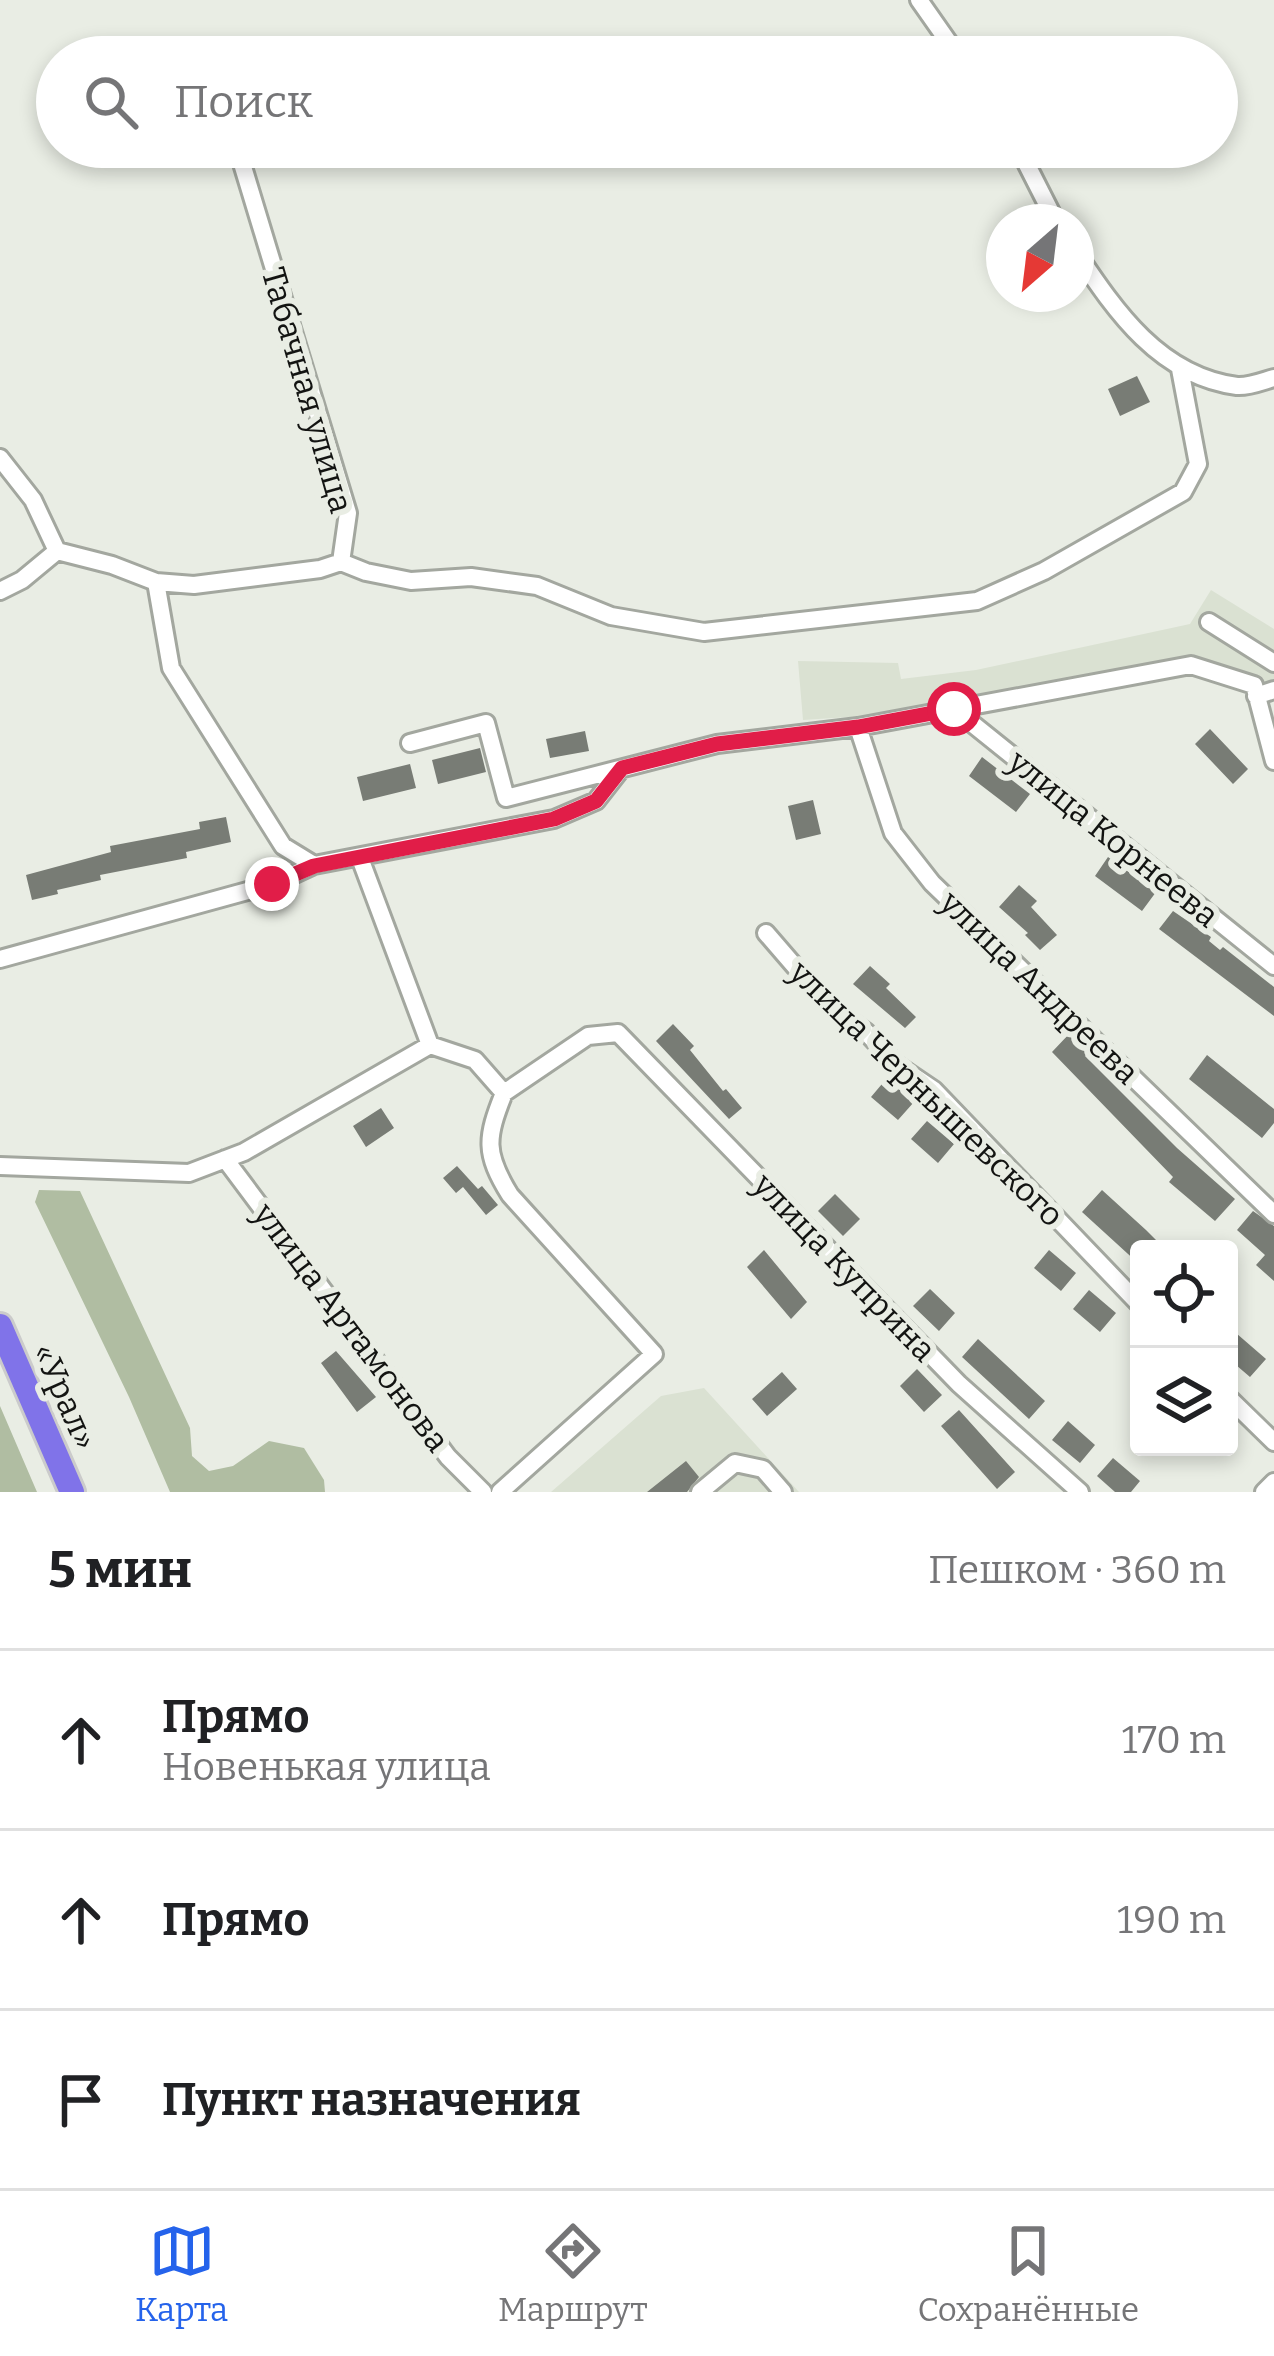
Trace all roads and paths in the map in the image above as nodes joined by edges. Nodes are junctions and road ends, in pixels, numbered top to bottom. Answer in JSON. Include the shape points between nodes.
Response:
{"nodes":[{"id":1,"x":919,"y":0,"type":"edge"},
{"id":2,"x":944,"y":36,"type":"edge"},
{"id":3,"x":243,"y":168,"type":"edge"},
{"id":4,"x":1029,"y":168,"type":"edge"},
{"id":5,"x":1047,"y":204,"type":"edge"},
{"id":6,"x":1094,"y":279,"type":"edge"},
{"id":7,"x":1180,"y":369,"type":"junction"},
{"id":8,"x":1274,"y":378,"type":"edge"},
{"id":9,"x":0,"y":458,"type":"edge"},
{"id":10,"x":57,"y":551,"type":"junction"},
{"id":11,"x":340,"y":562,"type":"junction"},
{"id":12,"x":156,"y":582,"type":"junction"},
{"id":13,"x":0,"y":592,"type":"edge"},
{"id":14,"x":1209,"y":622,"type":"dead end"},
{"id":15,"x":1274,"y":663,"type":"edge"},
{"id":16,"x":1265,"y":693,"type":"edge"},
{"id":17,"x":954,"y":709,"type":"junction"},
{"id":18,"x":858,"y":727,"type":"junction"},
{"id":19,"x":410,"y":743,"type":"dead end"},
{"id":20,"x":1274,"y":761,"type":"edge"},
{"id":21,"x":622,"y":768,"type":"junction"},
{"id":22,"x":360,"y":858,"type":"junction"},
{"id":23,"x":314,"y":866,"type":"junction"},
{"id":24,"x":766,"y":933,"type":"dead end"},
{"id":25,"x":0,"y":959,"type":"edge"},
{"id":26,"x":1274,"y":966,"type":"edge"},
{"id":27,"x":430,"y":1045,"type":"junction"},
{"id":28,"x":504,"y":1093,"type":"junction"},
{"id":29,"x":225,"y":1159,"type":"junction"},
{"id":30,"x":0,"y":1166,"type":"edge"},
{"id":31,"x":1274,"y":1214,"type":"edge"},
{"id":32,"x":1130,"y":1295,"type":"edge"},
{"id":33,"x":0,"y":1326,"type":"edge"},
{"id":34,"x":1238,"y":1407,"type":"edge"},
{"id":35,"x":1274,"y":1442,"type":"edge"},
{"id":36,"x":1274,"y":1482,"type":"edge"},
{"id":37,"x":73,"y":1492,"type":"edge"},
{"id":38,"x":483,"y":1492,"type":"edge"},
{"id":39,"x":500,"y":1492,"type":"edge"},
{"id":40,"x":700,"y":1492,"type":"edge"},
{"id":41,"x":783,"y":1492,"type":"edge"},
{"id":42,"x":1080,"y":1492,"type":"edge"},
{"id":43,"x":1264,"y":1492,"type":"edge"}],
"edges":[{"from":1,"to":2,"type":"street"},
{"from":3,"to":11,"type":"street","name":"Табачная улица","via":[[348,513]]},
{"from":4,"to":5,"type":"street"},
{"from":6,"to":7,"type":"street","via":[[1121,319]]},
{"from":7,"to":8,"type":"street","via":[[1241,387]]},
{"from":7,"to":11,"type":"street","via":[[1198,464],[1184,492],[977,601],[704,632],[611,616],[536,586],[411,580]]},
{"from":9,"to":10,"type":"street","via":[[33,500]]},
{"from":10,"to":12,"type":"street","name":"Табачная улица"},
{"from":10,"to":13,"type":"street"},
{"from":11,"to":12,"type":"street","name":"Табачная улица","via":[[194,585]]},
{"from":12,"to":23,"type":"street","via":[[171,668],[283,846]]},
{"from":14,"to":15,"type":"street"},
{"from":16,"to":17,"type":"street","via":[[1191,665]]},
{"from":16,"to":20,"type":"street"},
{"from":17,"to":18,"type":"street"},
{"from":17,"to":26,"type":"street","name":"улица Корнеева"},
{"from":18,"to":21,"type":"street","via":[[717,744]]},
{"from":18,"to":31,"type":"street","name":"улица Андреева","via":[[893,833],[932,883]]},
{"from":19,"to":21,"type":"street","via":[[486,723],[506,798]]},
{"from":21,"to":22,"type":"street","via":[[596,801],[554,819]]},
{"from":22,"to":23,"type":"street"},
{"from":22,"to":27,"type":"street"},
{"from":23,"to":25,"type":"street"},
{"from":24,"to":32,"type":"street","name":"улица Чернышевского","via":[[829,1006],[934,1090]]},
{"from":27,"to":28,"type":"street","via":[[475,1060]]},
{"from":27,"to":29,"type":"street"},
{"from":28,"to":39,"type":"street","via":[[488,1133],[493,1167],[654,1354]]},
{"from":28,"to":42,"type":"street","name":"улица Куприна","via":[[588,1036],[618,1033],[959,1384]]},
{"from":29,"to":30,"type":"street","via":[[189,1173]]},
{"from":29,"to":38,"type":"street","name":"улица Артамонова","via":[[448,1457]]},
{"from":33,"to":37,"type":"highway","name":"«Урал»"},
{"from":34,"to":35,"type":"street"},
{"from":36,"to":43,"type":"street"},
{"from":40,"to":41,"type":"street","via":[[735,1463],[763,1469]]}]}
